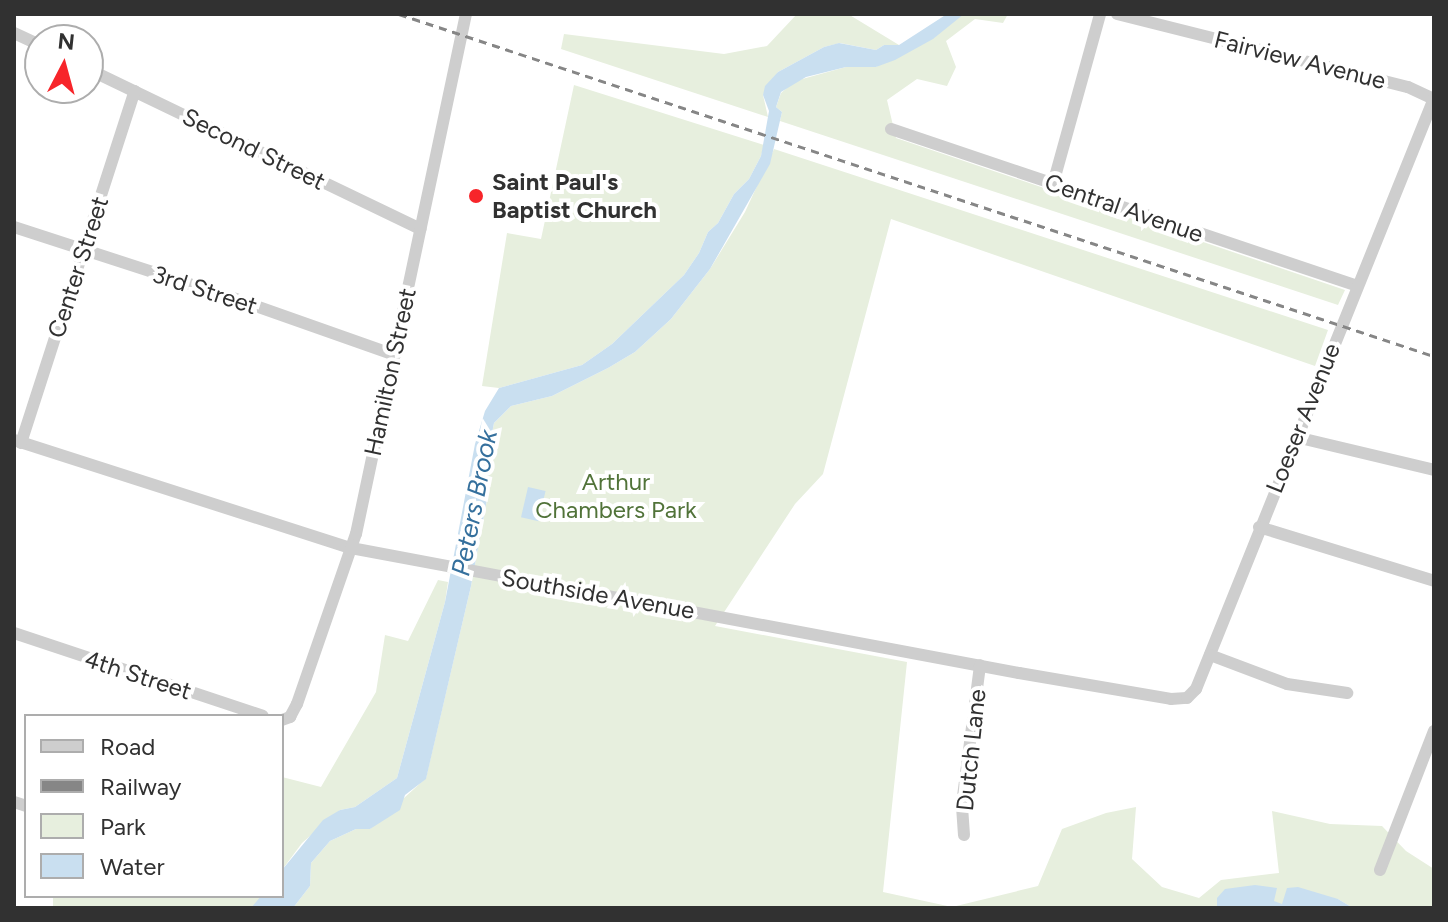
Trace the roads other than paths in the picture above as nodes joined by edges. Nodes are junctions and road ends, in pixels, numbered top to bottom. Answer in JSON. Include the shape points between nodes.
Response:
{"nodes":[{"id":1,"x":466,"y":14,"type":"edge"},
{"id":2,"x":1100,"y":14,"type":"edge"},
{"id":3,"x":1117,"y":14,"type":"edge"},
{"id":4,"x":104,"y":76,"type":"edge"},
{"id":5,"x":135,"y":91,"type":"junction"},
{"id":6,"x":1434,"y":99,"type":"edge"},
{"id":7,"x":891,"y":129,"type":"dead end"},
{"id":8,"x":1053,"y":184,"type":"junction"},
{"id":9,"x":14,"y":227,"type":"edge"},
{"id":10,"x":420,"y":229,"type":"junction"},
{"id":11,"x":83,"y":249,"type":"junction"},
{"id":12,"x":1357,"y":286,"type":"junction"},
{"id":13,"x":395,"y":355,"type":"junction"},
{"id":14,"x":1296,"y":437,"type":"junction"},
{"id":15,"x":18,"y":441,"type":"edge"},
{"id":16,"x":1434,"y":470,"type":"edge"},
{"id":17,"x":1259,"y":527,"type":"junction"},
{"id":18,"x":351,"y":548,"type":"junction"},
{"id":19,"x":1434,"y":581,"type":"edge"},
{"id":20,"x":14,"y":633,"type":"edge"},
{"id":21,"x":1210,"y":655,"type":"junction"},
{"id":22,"x":980,"y":665,"type":"junction"},
{"id":23,"x":1347,"y":693,"type":"dead end"},
{"id":24,"x":1146,"y":695,"type":"joint"},
{"id":25,"x":257,"y":714,"type":"edge"},
{"id":26,"x":284,"y":719,"type":"edge"},
{"id":27,"x":1434,"y":731,"type":"edge"},
{"id":28,"x":964,"y":835,"type":"dead end"},
{"id":29,"x":1380,"y":870,"type":"dead end"}],
"edges":[{"from":1,"to":10,"type":"street","name":"Hamilton Street"},
{"from":2,"to":8,"type":"street"},
{"from":3,"to":6,"type":"street","name":"Fairview Avenue","via":[[1408,87]]},
{"from":4,"to":5,"type":"street","name":"Second Street"},
{"from":5,"to":10,"type":"street","name":"Second Street"},
{"from":5,"to":11,"type":"street","name":"Center Street"},
{"from":6,"to":12,"type":"street","name":"Loeser Avenue"},
{"from":7,"to":8,"type":"street","name":"Central Avenue"},
{"from":8,"to":12,"type":"street","name":"Central Avenue"},
{"from":9,"to":11,"type":"street","name":"3rd Street"},
{"from":10,"to":13,"type":"street","name":"Hamilton Street"},
{"from":11,"to":13,"type":"street","name":"3rd Street"},
{"from":11,"to":15,"type":"street","name":"Center Street"},
{"from":12,"to":14,"type":"street","name":"Loeser Avenue"},
{"from":13,"to":18,"type":"street","name":"Hamilton Street"},
{"from":14,"to":16,"type":"street"},
{"from":14,"to":17,"type":"street","name":"Loeser Avenue"},
{"from":15,"to":18,"type":"street","name":"Southside Avenue"},
{"from":17,"to":19,"type":"street"},
{"from":17,"to":21,"type":"street","name":"Loeser Avenue"},
{"from":18,"to":22,"type":"street","name":"Southside Avenue"},
{"from":18,"to":26,"type":"street","name":"Hamilton Street","via":[[297,704]]},
{"from":20,"to":25,"type":"street","name":"4th Street"},
{"from":21,"to":23,"type":"street","via":[[1287,684]]},
{"from":21,"to":24,"type":"street","name":"Loeser Avenue","via":[[1187,698]]},
{"from":22,"to":24,"type":"street","name":"Southside Avenue"},
{"from":22,"to":28,"type":"street","name":"Dutch Lane","via":[[962,804]]},
{"from":27,"to":29,"type":"street"}]}
